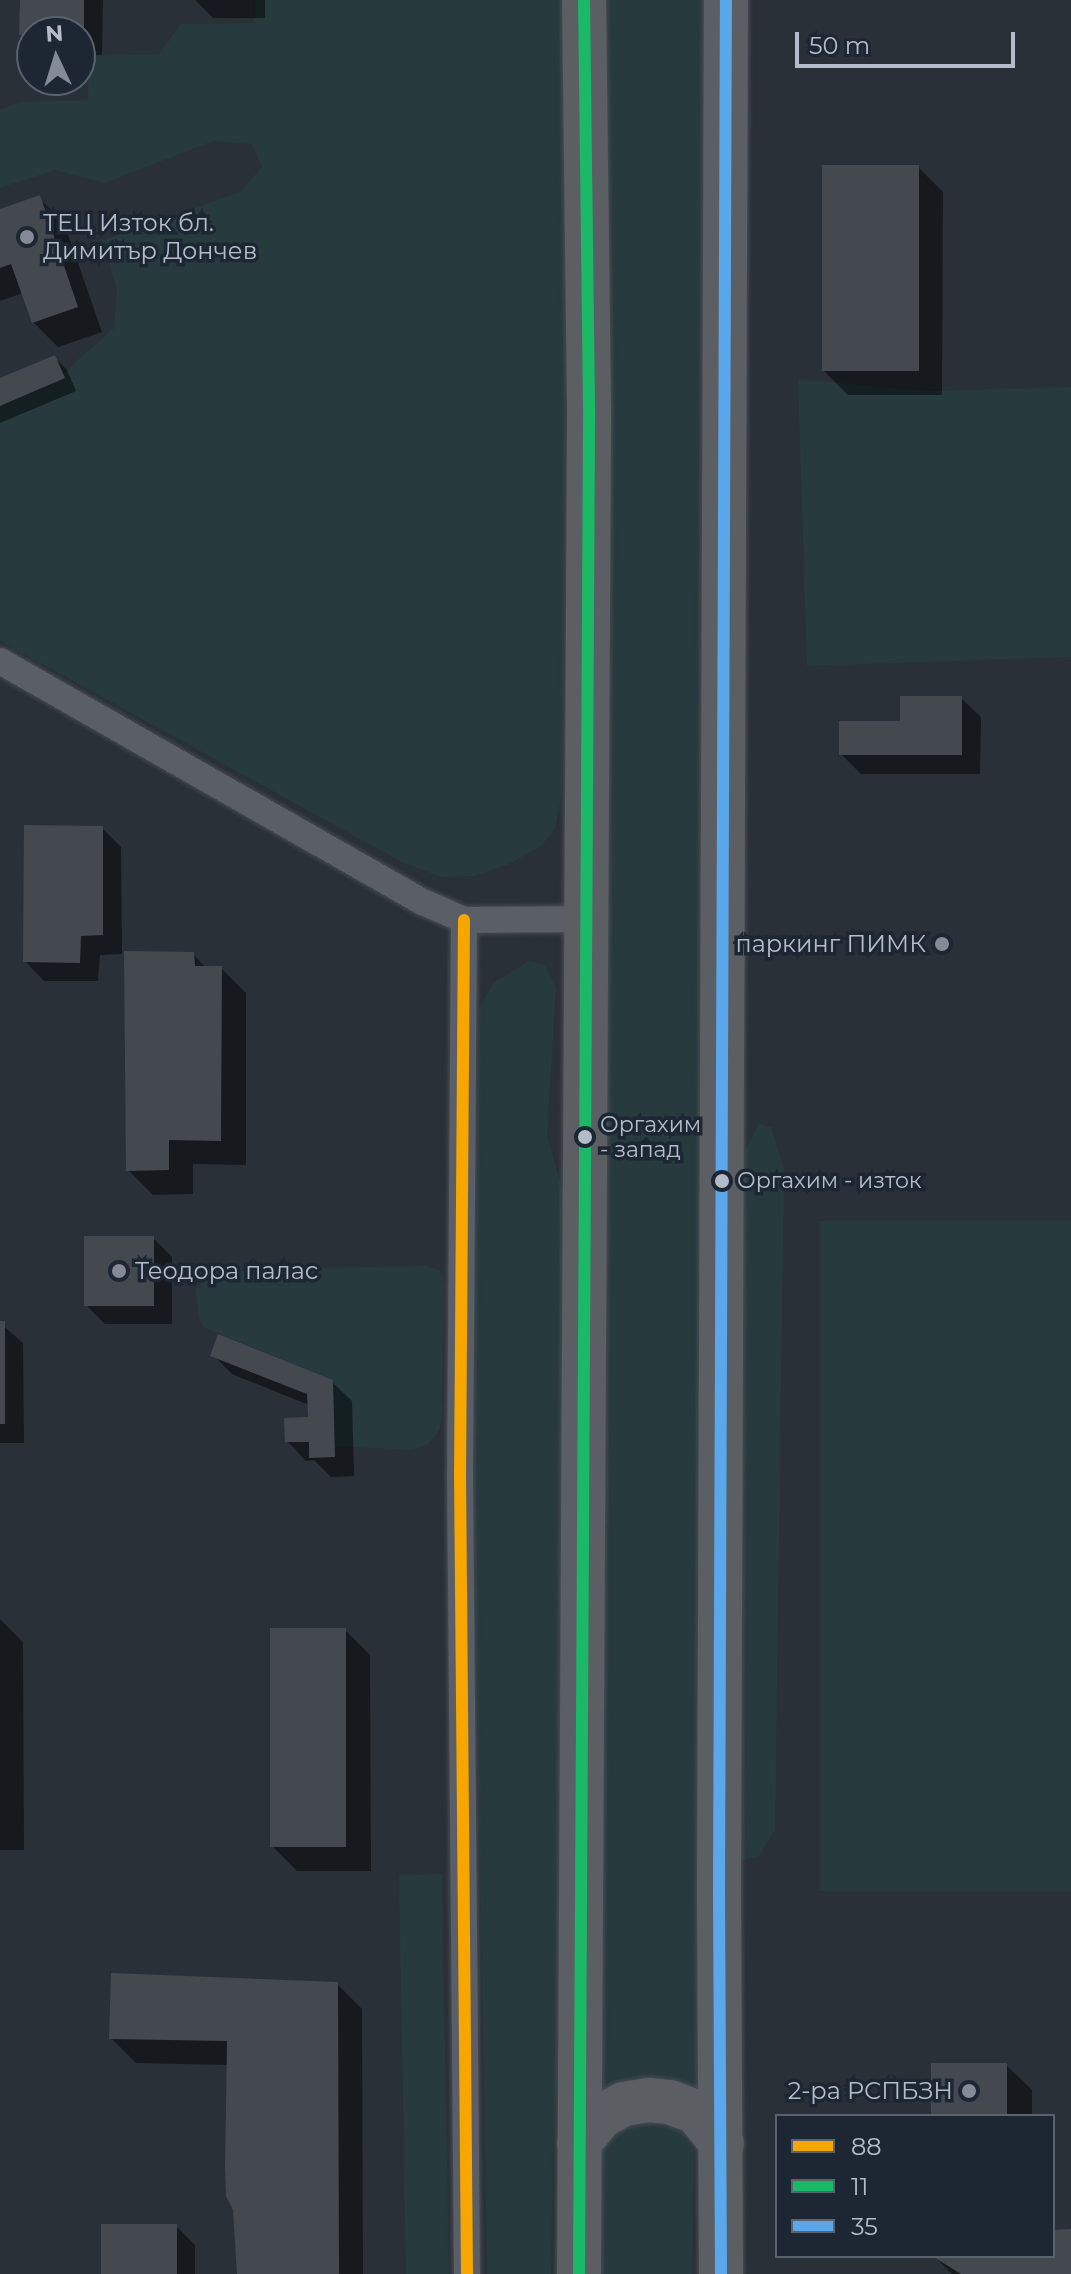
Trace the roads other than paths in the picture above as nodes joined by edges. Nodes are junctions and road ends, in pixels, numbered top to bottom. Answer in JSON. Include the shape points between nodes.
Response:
{"nodes":[{"id":1,"x":584,"y":0,"type":"edge"},
{"id":2,"x":726,"y":0,"type":"edge"},
{"id":3,"x":0,"y":661,"type":"edge"},
{"id":4,"x":587,"y":919,"type":"junction"},
{"id":5,"x":464,"y":920,"type":"junction"},
{"id":6,"x":579,"y":2143,"type":"junction"},
{"id":7,"x":722,"y":2144,"type":"junction"},
{"id":8,"x":467,"y":2274,"type":"edge"},
{"id":9,"x":579,"y":2274,"type":"edge"},
{"id":10,"x":721,"y":2274,"type":"edge"}],
"edges":[{"from":1,"to":4,"type":"highway"},
{"from":2,"to":7,"type":"highway"},
{"from":3,"to":5,"type":"street","via":[[423,902]]},
{"from":4,"to":5,"type":"street"},
{"from":4,"to":6,"type":"highway"},
{"from":5,"to":8,"type":"street","via":[[460,1473]]},
{"from":6,"to":7,"type":"highway","via":[[602,2116],[624,2104],[649,2100],[696,2112]]},
{"from":6,"to":9,"type":"highway"},
{"from":7,"to":10,"type":"highway"}]}
